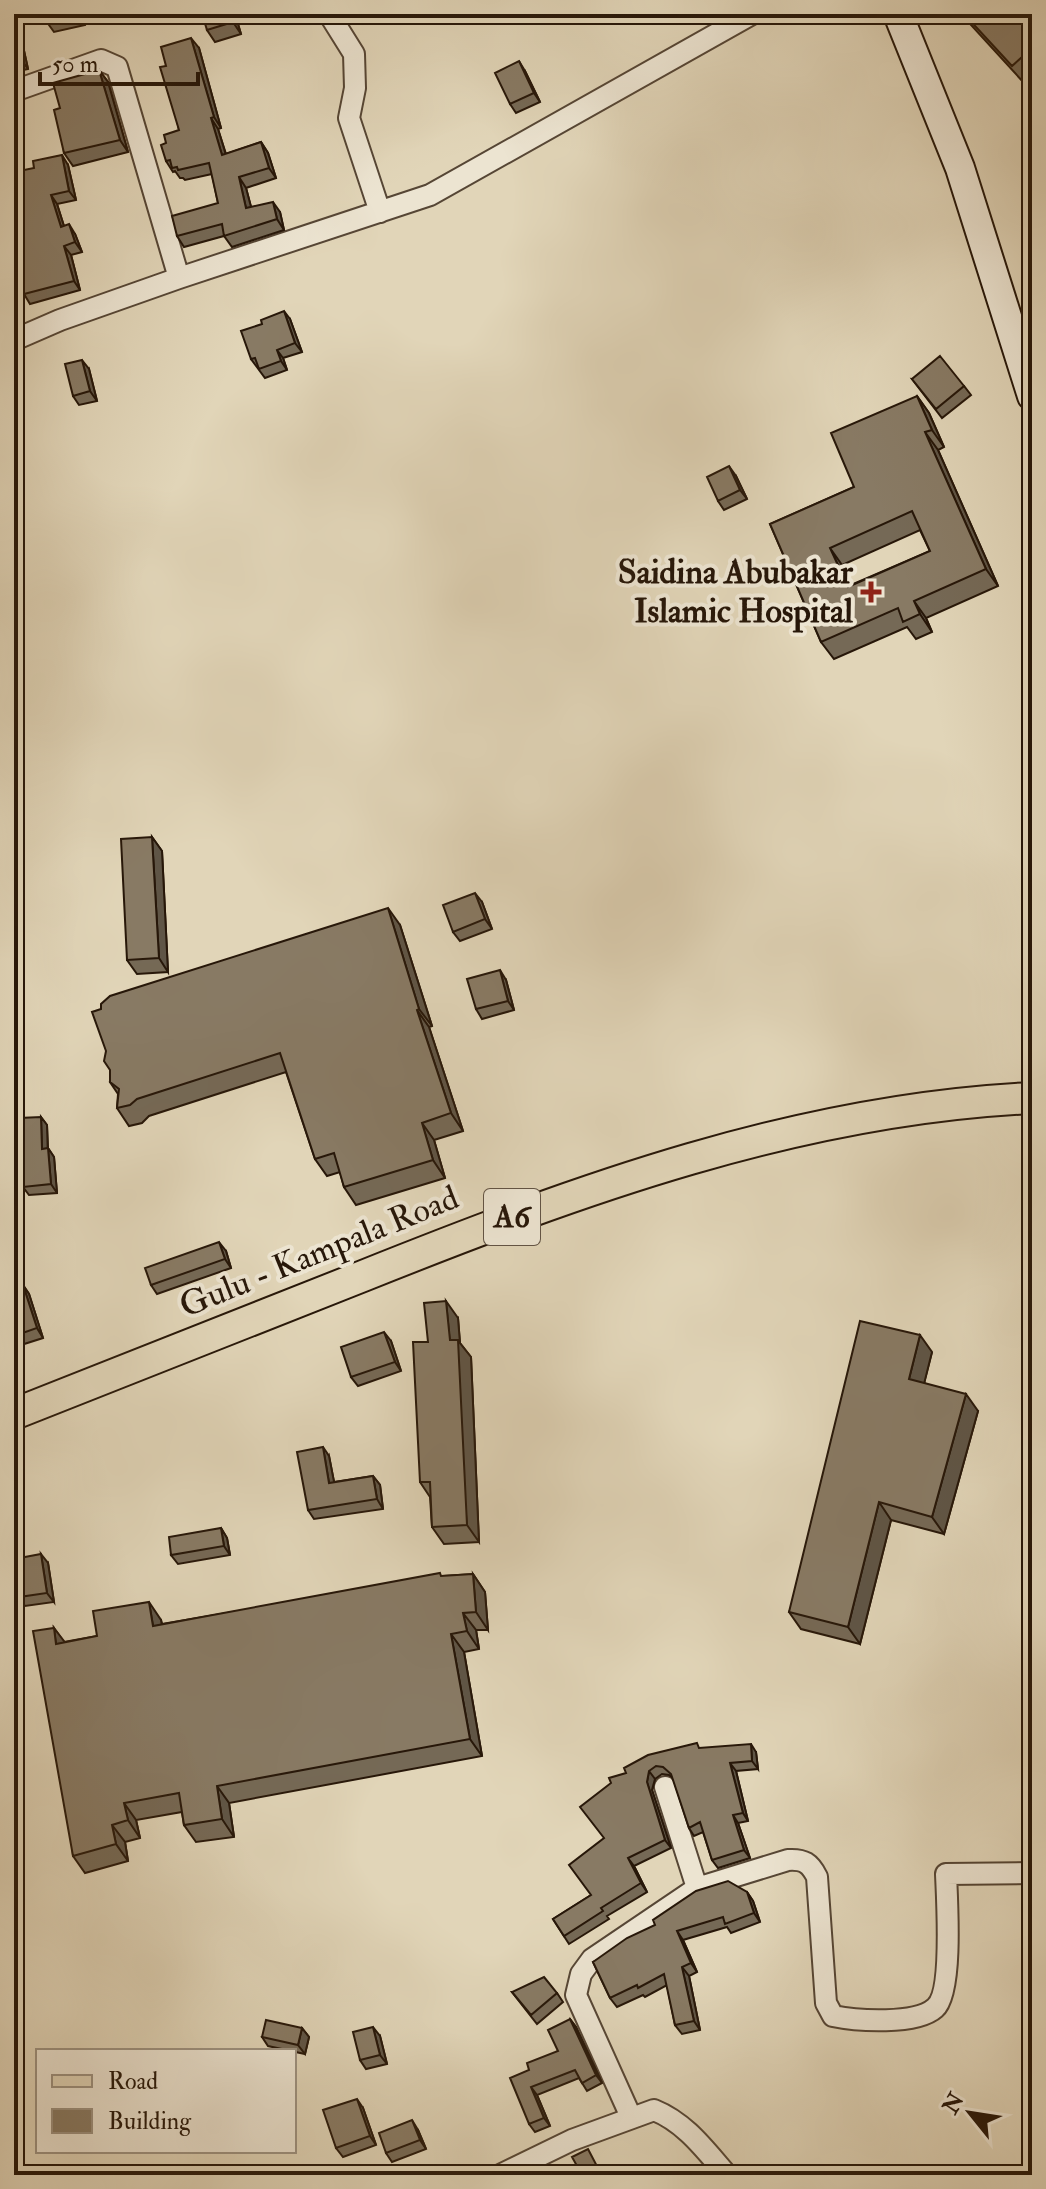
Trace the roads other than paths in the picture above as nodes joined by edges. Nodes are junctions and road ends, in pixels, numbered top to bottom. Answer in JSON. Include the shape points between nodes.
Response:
{"nodes":[{"id":1,"x":329,"y":14,"type":"edge"},
{"id":2,"x":752,"y":14,"type":"edge"},
{"id":3,"x":898,"y":14,"type":"edge"},
{"id":4,"x":14,"y":91,"type":"edge"},
{"id":5,"x":380,"y":212,"type":"junction"},
{"id":6,"x":179,"y":278,"type":"junction"},
{"id":7,"x":14,"y":340,"type":"edge"},
{"id":8,"x":1032,"y":396,"type":"edge"},
{"id":9,"x":1032,"y":1098,"type":"edge"},
{"id":10,"x":14,"y":1414,"type":"edge"},
{"id":11,"x":665,"y":1787,"type":"dead end"},
{"id":12,"x":1032,"y":1873,"type":"edge"},
{"id":13,"x":697,"y":1888,"type":"junction"},
{"id":14,"x":631,"y":2117,"type":"junction"},
{"id":15,"x":500,"y":2175,"type":"edge"},
{"id":16,"x":727,"y":2175,"type":"edge"}],
"edges":[{"from":1,"to":5,"type":"street","via":[[354,54],[349,118]]},
{"from":2,"to":5,"type":"street","via":[[430,195]]},
{"from":3,"to":8,"type":"street","via":[[960,168]]},
{"from":4,"to":6,"type":"street","via":[[101,60],[117,67]]},
{"from":5,"to":6,"type":"street"},
{"from":6,"to":7,"type":"street"},
{"from":9,"to":10,"type":"main road","name":"Gulu - Kampala Road","number":"A6","via":[[860,1118],[729,1147],[620,1179],[487,1226]]},
{"from":11,"to":13,"type":"street"},
{"from":12,"to":13,"type":"street","via":[[946,1874],[943,1994],[935,2009],[888,2020],[837,2017],[828,2010],[817,1877],[808,1863],[788,1860]]},
{"from":13,"to":14,"type":"street","via":[[592,1959],[581,1974],[576,1995]]},
{"from":14,"to":15,"type":"street"},
{"from":14,"to":16,"type":"street","via":[[654,2110],[671,2118]]}]}
